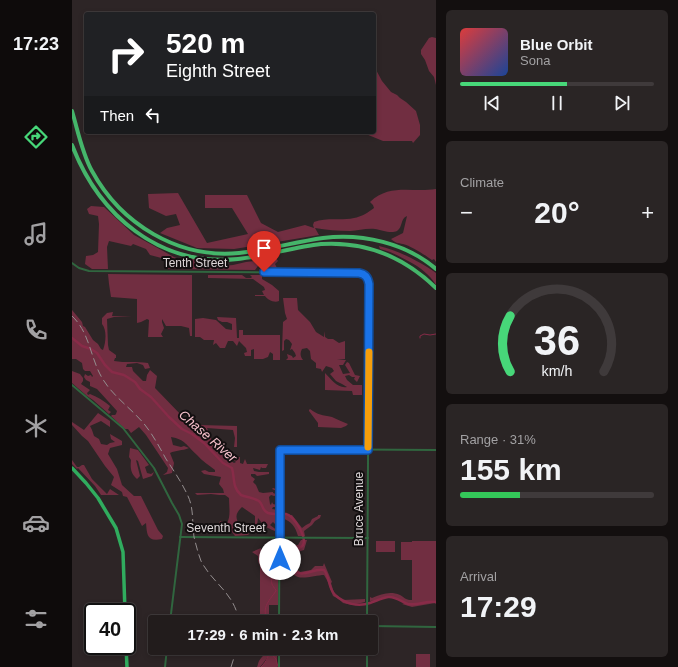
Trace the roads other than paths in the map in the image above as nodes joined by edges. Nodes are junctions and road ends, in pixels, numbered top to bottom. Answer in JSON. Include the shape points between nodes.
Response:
{"nodes":[{"id":1,"x":72,"y":111,"type":"edge"},
{"id":2,"x":72,"y":145,"type":"edge"},
{"id":3,"x":72,"y":263,"type":"edge"},
{"id":4,"x":436,"y":270,"type":"edge"},
{"id":5,"x":366,"y":276,"type":"joint"},
{"id":6,"x":436,"y":288,"type":"edge"},
{"id":7,"x":72,"y":385,"type":"edge"},
{"id":8,"x":368,"y":450,"type":"junction"},
{"id":9,"x":436,"y":450,"type":"edge"},
{"id":10,"x":72,"y":469,"type":"edge"},
{"id":11,"x":181,"y":529,"type":"junction"},
{"id":12,"x":180,"y":537,"type":"junction"},
{"id":13,"x":188,"y":537,"type":"junction"},
{"id":14,"x":280,"y":538,"type":"junction"},
{"id":15,"x":368,"y":538,"type":"junction"},
{"id":16,"x":125,"y":603,"type":"edge"},
{"id":17,"x":171,"y":615,"type":"edge"},
{"id":18,"x":279,"y":615,"type":"edge"},
{"id":19,"x":367,"y":615,"type":"edge"},
{"id":20,"x":378,"y":626,"type":"edge"},
{"id":21,"x":436,"y":627,"type":"edge"},
{"id":22,"x":126,"y":655,"type":"edge"},
{"id":23,"x":166,"y":655,"type":"edge"},
{"id":24,"x":279,"y":655,"type":"edge"},
{"id":25,"x":367,"y":655,"type":"edge"},
{"id":26,"x":127,"y":667,"type":"edge"},
{"id":27,"x":165,"y":667,"type":"edge"},
{"id":28,"x":279,"y":667,"type":"edge"},
{"id":29,"x":367,"y":667,"type":"edge"}],
"edges":[{"from":1,"to":4,"type":"highway","via":[[91,169],[107,194],[130,218],[167,241],[196,250],[238,253],[323,238],[371,239],[416,256]]},
{"from":2,"to":6,"type":"highway","via":[[94,187],[114,213],[137,233],[167,249],[193,257],[218,260],[238,259],[321,244],[355,246],[380,251],[396,258]]},
{"from":3,"to":5,"type":"street","name":"Tenth Street","via":[[89,271],[359,273]]},
{"from":5,"to":8,"type":"street","name":"Bruce Avenue","via":[[369,284]]},
{"from":7,"to":11,"type":"street","via":[[122,428],[154,468],[179,515]]},
{"from":8,"to":9,"type":"street"},
{"from":8,"to":14,"type":"street","via":[[280,450]]},
{"from":8,"to":15,"type":"street","name":"Bruce Avenue"},
{"from":10,"to":16,"type":"highway","via":[[98,498],[114,522],[123,556]]},
{"from":11,"to":12,"type":"street"},
{"from":11,"to":13,"type":"street"},
{"from":12,"to":13,"type":"street","name":"Seventh Street"},
{"from":12,"to":17,"type":"street"},
{"from":13,"to":14,"type":"street","name":"Seventh Street"},
{"from":14,"to":15,"type":"street","name":"Seventh Street"},
{"from":14,"to":18,"type":"street"},
{"from":15,"to":19,"type":"street","name":"Bruce Avenue"},
{"from":20,"to":21,"type":"street"},
{"from":22,"to":26,"type":"highway"},
{"from":23,"to":27,"type":"street"},
{"from":24,"to":28,"type":"street"},
{"from":25,"to":29,"type":"street"}]}
